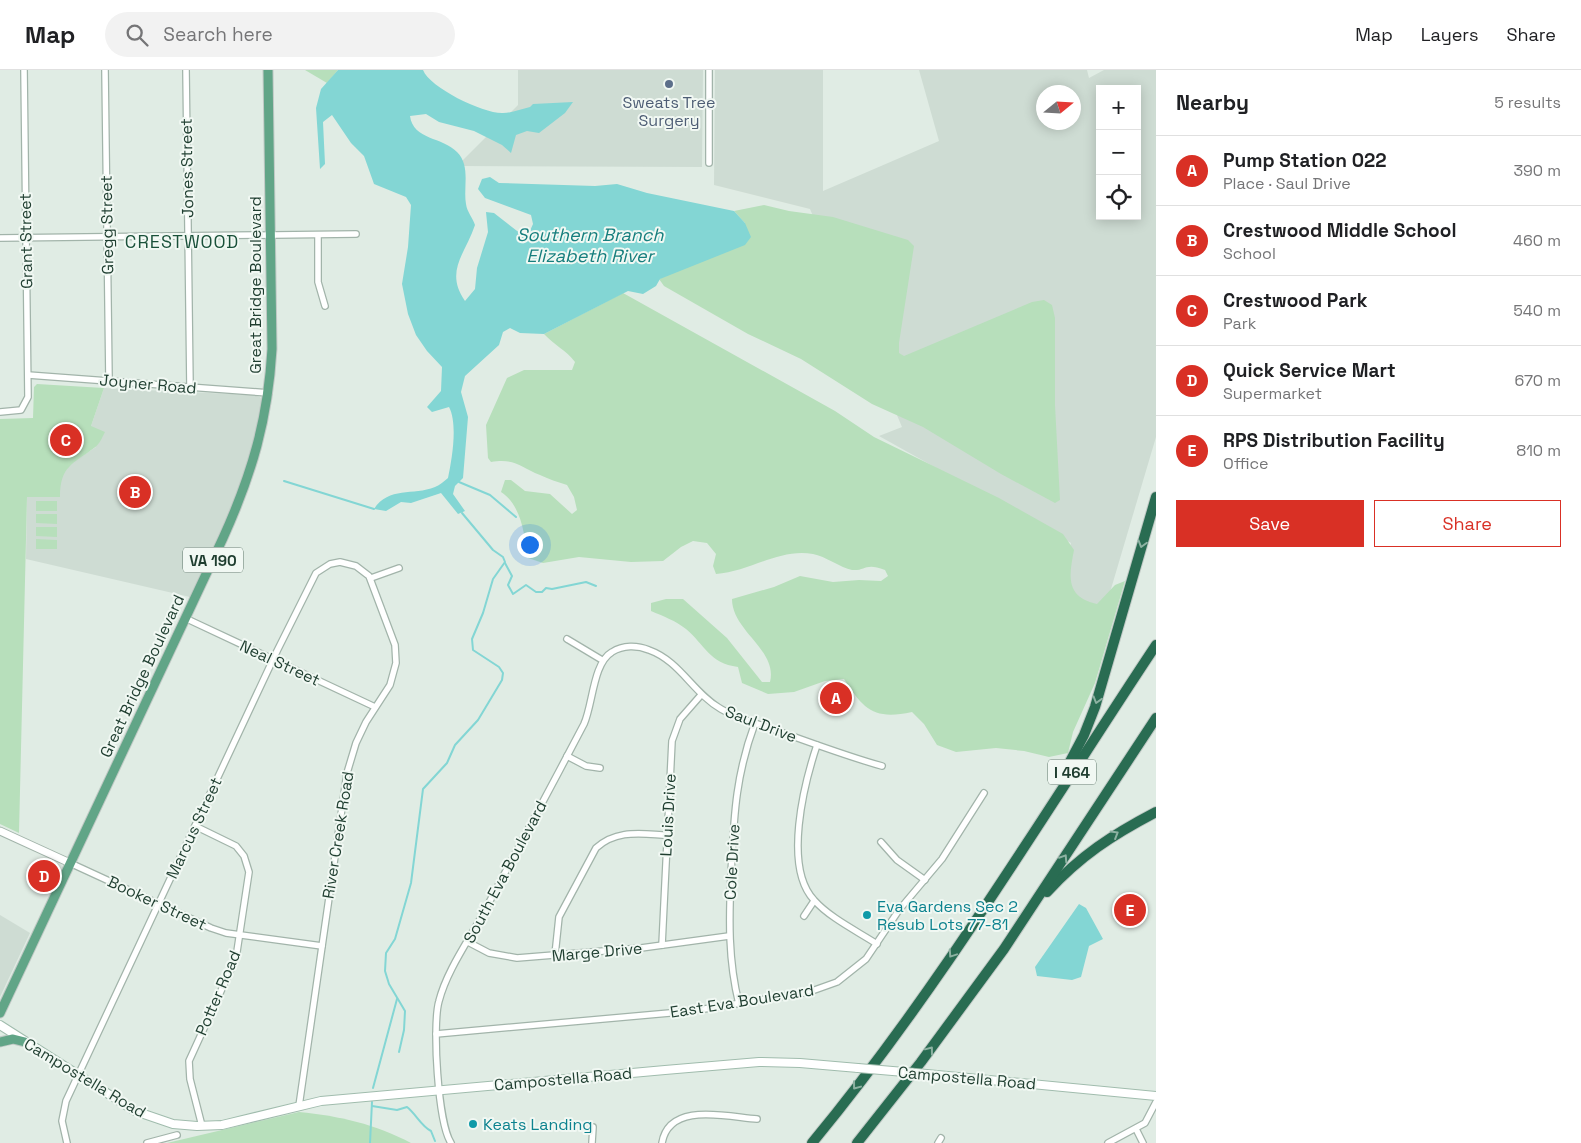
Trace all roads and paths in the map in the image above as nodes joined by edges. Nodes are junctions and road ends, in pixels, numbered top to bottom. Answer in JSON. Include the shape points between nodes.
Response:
{"nodes":[{"id":1,"x":24,"y":70,"type":"edge"},
{"id":2,"x":105,"y":70,"type":"edge"},
{"id":3,"x":186,"y":70,"type":"edge"},
{"id":4,"x":268,"y":70,"type":"edge"},
{"id":5,"x":710,"y":70,"type":"edge"},
{"id":6,"x":709,"y":163,"type":"dead end"},
{"id":7,"x":318,"y":234,"type":"junction"},
{"id":8,"x":356,"y":234,"type":"dead end"},
{"id":9,"x":270,"y":235,"type":"junction"},
{"id":10,"x":188,"y":236,"type":"junction"},
{"id":11,"x":107,"y":237,"type":"junction"},
{"id":12,"x":0,"y":238,"type":"edge"},
{"id":13,"x":26,"y":238,"type":"junction"},
{"id":14,"x":325,"y":306,"type":"dead end"},
{"id":15,"x":28,"y":375,"type":"junction"},
{"id":16,"x":109,"y":380,"type":"junction"},
{"id":17,"x":190,"y":387,"type":"junction"},
{"id":18,"x":269,"y":393,"type":"junction"},
{"id":19,"x":0,"y":412,"type":"edge"},
{"id":20,"x":1156,"y":497,"type":"edge"},
{"id":21,"x":399,"y":568,"type":"dead end"},
{"id":22,"x":371,"y":578,"type":"junction"},
{"id":23,"x":185,"y":618,"type":"junction"},
{"id":24,"x":567,"y":639,"type":"dead end"},
{"id":25,"x":1156,"y":645,"type":"edge"},
{"id":26,"x":273,"y":660,"type":"junction"},
{"id":27,"x":602,"y":660,"type":"junction"},
{"id":28,"x":701,"y":694,"type":"junction"},
{"id":29,"x":375,"y":707,"type":"junction"},
{"id":30,"x":1156,"y":718,"type":"edge"},
{"id":31,"x":755,"y":723,"type":"junction"},
{"id":32,"x":817,"y":745,"type":"junction"},
{"id":33,"x":567,"y":756,"type":"junction"},
{"id":34,"x":882,"y":766,"type":"dead end"},
{"id":35,"x":600,"y":768,"type":"dead end"},
{"id":36,"x":984,"y":793,"type":"dead end"},
{"id":37,"x":1156,"y":812,"type":"edge"},
{"id":38,"x":195,"y":826,"type":"junction"},
{"id":39,"x":0,"y":831,"type":"edge"},
{"id":40,"x":667,"y":835,"type":"junction"},
{"id":41,"x":881,"y":842,"type":"dead end"},
{"id":42,"x":70,"y":863,"type":"junction"},
{"id":43,"x":925,"y":880,"type":"junction"},
{"id":44,"x":989,"y":900,"type":"junction"},
{"id":45,"x":814,"y":901,"type":"junction"},
{"id":46,"x":159,"y":904,"type":"junction"},
{"id":47,"x":1028,"y":913,"type":"junction"},
{"id":48,"x":804,"y":916,"type":"dead end"},
{"id":49,"x":240,"y":934,"type":"junction"},
{"id":50,"x":729,"y":936,"type":"junction"},
{"id":51,"x":468,"y":942,"type":"junction"},
{"id":52,"x":877,"y":944,"type":"junction"},
{"id":53,"x":322,"y":946,"type":"junction"},
{"id":54,"x":662,"y":946,"type":"junction"},
{"id":55,"x":555,"y":955,"type":"junction"},
{"id":56,"x":739,"y":1004,"type":"junction"},
{"id":57,"x":0,"y":1013,"type":"edge"},
{"id":58,"x":0,"y":1025,"type":"edge"},
{"id":59,"x":436,"y":1034,"type":"junction"},
{"id":60,"x":0,"y":1042,"type":"edge"},
{"id":61,"x":25,"y":1042,"type":"junction"},
{"id":62,"x":78,"y":1076,"type":"junction"},
{"id":63,"x":440,"y":1090,"type":"junction"},
{"id":64,"x":1156,"y":1096,"type":"edge"},
{"id":65,"x":1156,"y":1102,"type":"edge"},
{"id":66,"x":299,"y":1106,"type":"junction"},
{"id":67,"x":757,"y":1119,"type":"dead end"},
{"id":68,"x":202,"y":1126,"type":"junction"},
{"id":69,"x":592,"y":1127,"type":"dead end"},
{"id":70,"x":1136,"y":1129,"type":"junction"},
{"id":71,"x":177,"y":1135,"type":"dead end"},
{"id":72,"x":67,"y":1143,"type":"edge"},
{"id":73,"x":147,"y":1143,"type":"edge"},
{"id":74,"x":452,"y":1143,"type":"edge"},
{"id":75,"x":592,"y":1143,"type":"edge"},
{"id":76,"x":662,"y":1143,"type":"edge"},
{"id":77,"x":812,"y":1143,"type":"edge"},
{"id":78,"x":856,"y":1143,"type":"edge"},
{"id":79,"x":1108,"y":1143,"type":"edge"},
{"id":80,"x":1143,"y":1143,"type":"edge"}],
"edges":[{"from":1,"to":13,"type":"street","name":"Grant Street"},
{"from":2,"to":11,"type":"street","name":"Gregg Street"},
{"from":3,"to":10,"type":"street","name":"Jones Street"},
{"from":4,"to":9,"type":"main road","name":"Great Bridge Boulevard","number":"VA 190"},
{"from":5,"to":6,"type":"street"},
{"from":7,"to":8,"type":"street"},
{"from":7,"to":9,"type":"street"},
{"from":7,"to":14,"type":"street","via":[[318,282]]},
{"from":9,"to":10,"type":"street"},
{"from":9,"to":18,"type":"main road","name":"Great Bridge Boulevard","number":"VA 190","via":[[272,349]]},
{"from":10,"to":11,"type":"street"},
{"from":10,"to":17,"type":"street","name":"Jones Street"},
{"from":11,"to":13,"type":"street"},
{"from":11,"to":16,"type":"street","name":"Gregg Street"},
{"from":12,"to":13,"type":"street"},
{"from":13,"to":15,"type":"street","name":"Grant Street"},
{"from":15,"to":16,"type":"street","name":"Joyner Road"},
{"from":15,"to":19,"type":"street","name":"Grant Street","via":[[28,397],[21,410]]},
{"from":16,"to":17,"type":"street","name":"Joyner Road"},
{"from":17,"to":18,"type":"street","name":"Joyner Road"},
{"from":18,"to":23,"type":"main road","name":"Great Bridge Boulevard","number":"VA 190","via":[[249,478]]},
{"from":20,"to":44,"type":"highway","one_way":true,"via":[[1089,722],[1062,776]]},
{"from":21,"to":22,"type":"street"},
{"from":22,"to":26,"type":"street","name":"Marcus Street","via":[[360,568],[340,562],[316,573]]},
{"from":22,"to":29,"type":"street","name":"River Creek Road","via":[[396,655],[390,685]]},
{"from":23,"to":26,"type":"street","name":"Neal Street"},
{"from":23,"to":42,"type":"main road","name":"Great Bridge Boulevard","number":"VA 190"},
{"from":24,"to":27,"type":"street"},
{"from":25,"to":44,"type":"highway","number":"I 464"},
{"from":26,"to":29,"type":"street","name":"Neal Street"},
{"from":26,"to":38,"type":"street","name":"Marcus Street"},
{"from":27,"to":28,"type":"street","name":"Saul Drive","via":[[618,649],[636,646],[648,650],[673,664]]},
{"from":27,"to":33,"type":"street","name":"South Eva Boulevard","via":[[588,714]]},
{"from":28,"to":31,"type":"street","name":"Saul Drive","via":[[721,709]]},
{"from":28,"to":40,"type":"street","name":"Louis Drive","via":[[680,719],[672,741]]},
{"from":29,"to":53,"type":"street","name":"River Creek Road","via":[[356,742],[347,773]]},
{"from":47,"to":30,"type":"highway","number":"I 464","one_way":true},
{"from":31,"to":32,"type":"street","name":"Saul Drive"},
{"from":31,"to":50,"type":"street","name":"Cole Drive","via":[[744,753],[735,800]]},
{"from":32,"to":34,"type":"street","name":"Saul Drive"},
{"from":32,"to":45,"type":"street","via":[[803,794],[798,864],[803,883]]},
{"from":33,"to":35,"type":"street","via":[[586,766]]},
{"from":33,"to":51,"type":"street","name":"South Eva Boulevard"},
{"from":36,"to":43,"type":"street","name":"East Eva Boulevard"},
{"from":47,"to":37,"type":"highway","one_way":true,"via":[[1061,876],[1093,849]]},
{"from":38,"to":46,"type":"street","name":"Marcus Street"},
{"from":38,"to":49,"type":"street","name":"Potter Road","via":[[236,846],[247,862],[249,872]]},
{"from":39,"to":42,"type":"street","name":"Booker Street"},
{"from":40,"to":54,"type":"street","name":"Louis Drive"},
{"from":40,"to":55,"type":"street","via":[[620,834],[596,848],[559,917]]},
{"from":41,"to":43,"type":"street","via":[[897,860]]},
{"from":42,"to":46,"type":"street","name":"Booker Street"},
{"from":42,"to":57,"type":"main road","name":"Great Bridge Boulevard","number":"VA 190"},
{"from":43,"to":52,"type":"street","name":"East Eva Boulevard","via":[[899,910]]},
{"from":44,"to":77,"type":"highway","number":"I 464","one_way":true,"via":[[905,1022]]},
{"from":45,"to":48,"type":"street"},
{"from":45,"to":52,"type":"street"},
{"from":46,"to":49,"type":"street","name":"Booker Street","via":[[211,928]]},
{"from":46,"to":62,"type":"street","name":"Marcus Street"},
{"from":78,"to":47,"type":"highway","number":"I 464","one_way":true,"via":[[955,1016]]},
{"from":49,"to":53,"type":"street","name":"Booker Street"},
{"from":49,"to":68,"type":"street","name":"Potter Road","via":[[236,958],[189,1061],[190,1080]]},
{"from":50,"to":54,"type":"street","name":"Marge Drive"},
{"from":50,"to":56,"type":"street","name":"Cole Drive","via":[[730,963]]},
{"from":51,"to":55,"type":"street","name":"Marge Drive","via":[[482,950],[509,957]]},
{"from":51,"to":59,"type":"street","name":"South Eva Boulevard","via":[[440,995],[435,1019]]},
{"from":52,"to":56,"type":"street","name":"East Eva Boulevard","via":[[858,967],[837,982],[816,990]]},
{"from":53,"to":66,"type":"street","name":"River Creek Road"},
{"from":54,"to":55,"type":"street","name":"Marge Drive"},
{"from":56,"to":59,"type":"street","name":"East Eva Boulevard"},
{"from":58,"to":61,"type":"main road","name":"Campostella Road"},
{"from":59,"to":63,"type":"street","name":"South Eva Boulevard"},
{"from":60,"to":61,"type":"main road","via":[[12,1039]]},
{"from":61,"to":62,"type":"main road","name":"Campostella Road"},
{"from":62,"to":68,"type":"main road","name":"Campostella Road","via":[[148,1117],[173,1124]]},
{"from":62,"to":72,"type":"street","name":"Marcus Street","via":[[62,1113]]},
{"from":63,"to":64,"type":"main road","name":"Campostella Road","bridge":true,"via":[[746,1063],[800,1063]]},
{"from":63,"to":66,"type":"main road","name":"Campostella Road"},
{"from":63,"to":74,"type":"street","name":"South Eva Boulevard","via":[[445,1130]]},
{"from":65,"to":70,"type":"street","via":[[1151,1115]]},
{"from":66,"to":68,"type":"main road","name":"Campostella Road"},
{"from":67,"to":76,"type":"street","via":[[688,1115],[672,1124]]},
{"from":69,"to":75,"type":"street"},
{"from":70,"to":79,"type":"street"},
{"from":70,"to":80,"type":"street"},
{"from":71,"to":73,"type":"street"}]}
